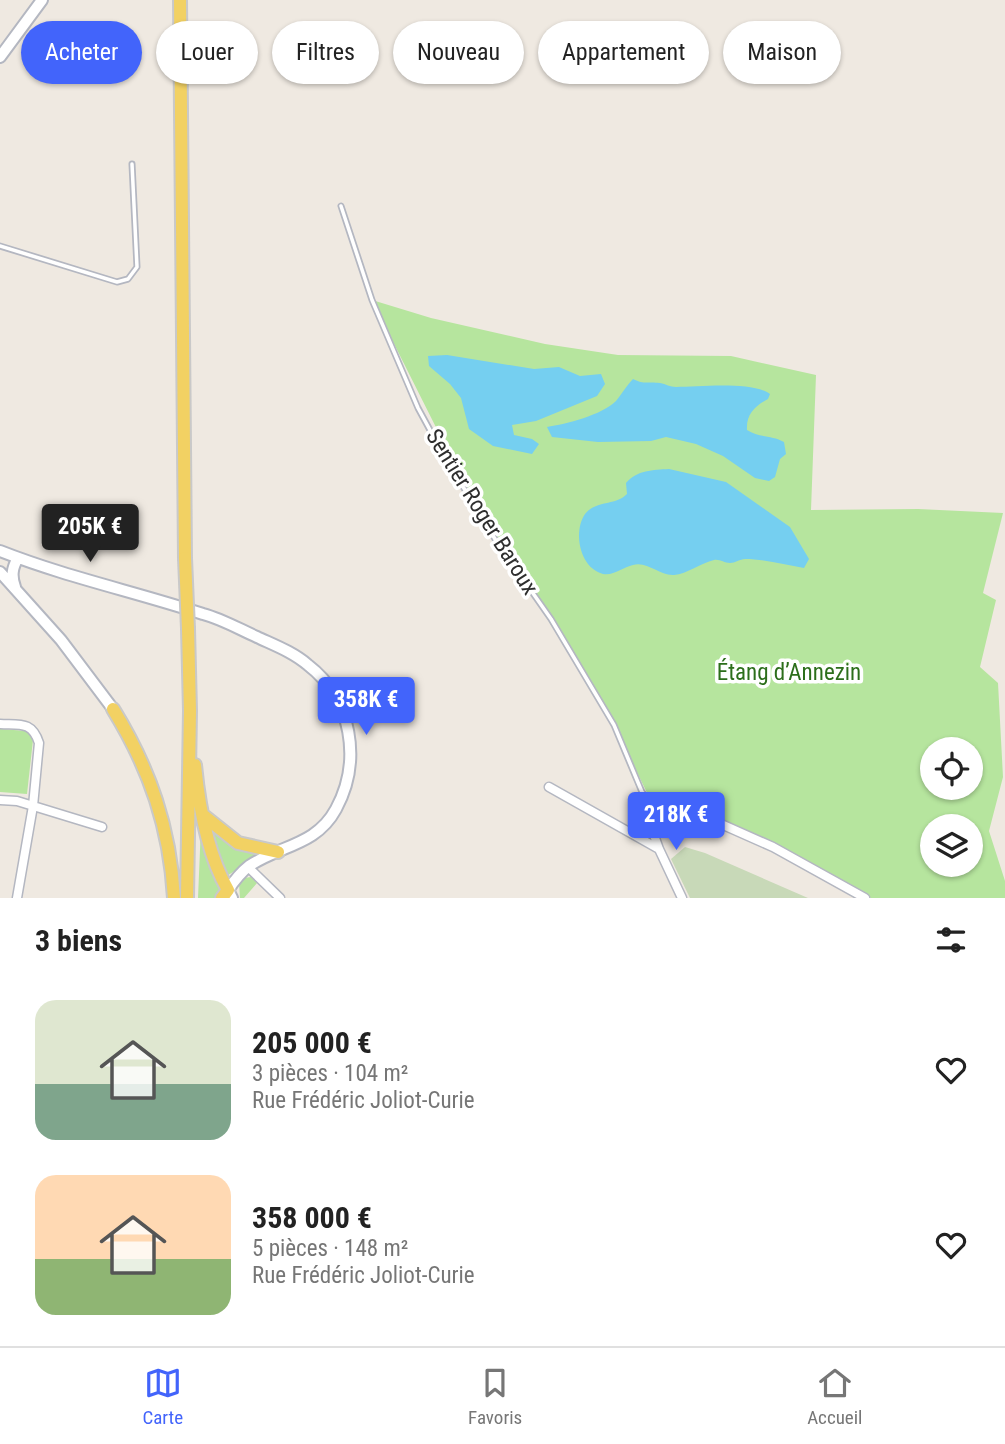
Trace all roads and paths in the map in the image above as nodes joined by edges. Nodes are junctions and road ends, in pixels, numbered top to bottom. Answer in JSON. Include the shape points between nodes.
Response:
{"nodes":[{"id":1,"x":42,"y":0,"type":"edge"},
{"id":2,"x":180,"y":0,"type":"edge"},
{"id":3,"x":0,"y":57,"type":"edge"},
{"id":4,"x":132,"y":164,"type":"dead end"},
{"id":5,"x":341,"y":206,"type":"dead end"},
{"id":6,"x":0,"y":246,"type":"edge"},
{"id":7,"x":0,"y":551,"type":"edge"},
{"id":8,"x":18,"y":558,"type":"junction"},
{"id":9,"x":0,"y":572,"type":"edge"},
{"id":10,"x":15,"y":587,"type":"junction"},
{"id":11,"x":113,"y":709,"type":"joint"},
{"id":12,"x":190,"y":711,"type":"junction"},
{"id":13,"x":0,"y":723,"type":"edge"},
{"id":14,"x":549,"y":787,"type":"dead end"},
{"id":15,"x":0,"y":800,"type":"edge"},
{"id":16,"x":652,"y":803,"type":"junction"},
{"id":17,"x":33,"y":806,"type":"junction"},
{"id":18,"x":204,"y":816,"type":"junction"},
{"id":19,"x":102,"y":827,"type":"dead end"},
{"id":20,"x":659,"y":849,"type":"junction"},
{"id":21,"x":278,"y":852,"type":"junction"},
{"id":22,"x":248,"y":867,"type":"junction"},
{"id":23,"x":227,"y":895,"type":"edge"},
{"id":24,"x":17,"y":898,"type":"edge"},
{"id":25,"x":174,"y":898,"type":"edge"},
{"id":26,"x":187,"y":898,"type":"edge"},
{"id":27,"x":280,"y":898,"type":"edge"},
{"id":28,"x":682,"y":898,"type":"edge"},
{"id":29,"x":865,"y":898,"type":"edge"}],
"edges":[{"from":1,"to":3,"type":"street"},
{"from":2,"to":12,"type":"main road","bridge":true},
{"from":4,"to":6,"type":"lane","via":[[137,267],[128,279],[117,282]]},
{"from":5,"to":16,"type":"lane","name":"Sentier Roger Baroux","via":[[372,300],[418,408],[614,725],[642,792]]},
{"from":7,"to":8,"type":"street"},
{"from":8,"to":10,"type":"street","via":[[12,579]]},
{"from":8,"to":21,"type":"street","via":[[207,615],[296,656],[319,675],[345,717],[351,740],[348,780],[322,828],[302,843]]},
{"from":9,"to":10,"type":"street"},
{"from":10,"to":11,"type":"street"},
{"from":11,"to":25,"type":"main road","via":[[146,768],[157,801]]},
{"from":12,"to":18,"type":"main road"},
{"from":12,"to":26,"type":"main road"},
{"from":13,"to":17,"type":"street","via":[[27,726],[36,733]]},
{"from":14,"to":20,"type":"street"},
{"from":15,"to":17,"type":"street"},
{"from":16,"to":20,"type":"street","via":[[646,813]]},
{"from":16,"to":29,"type":"street","via":[[677,804],[773,847]]},
{"from":17,"to":19,"type":"street"},
{"from":17,"to":24,"type":"street"},
{"from":18,"to":21,"type":"main road","via":[[238,843]]},
{"from":18,"to":23,"type":"main road"},
{"from":20,"to":28,"type":"street"},
{"from":21,"to":22,"type":"street"},
{"from":22,"to":23,"type":"street"},
{"from":22,"to":27,"type":"street"}]}
